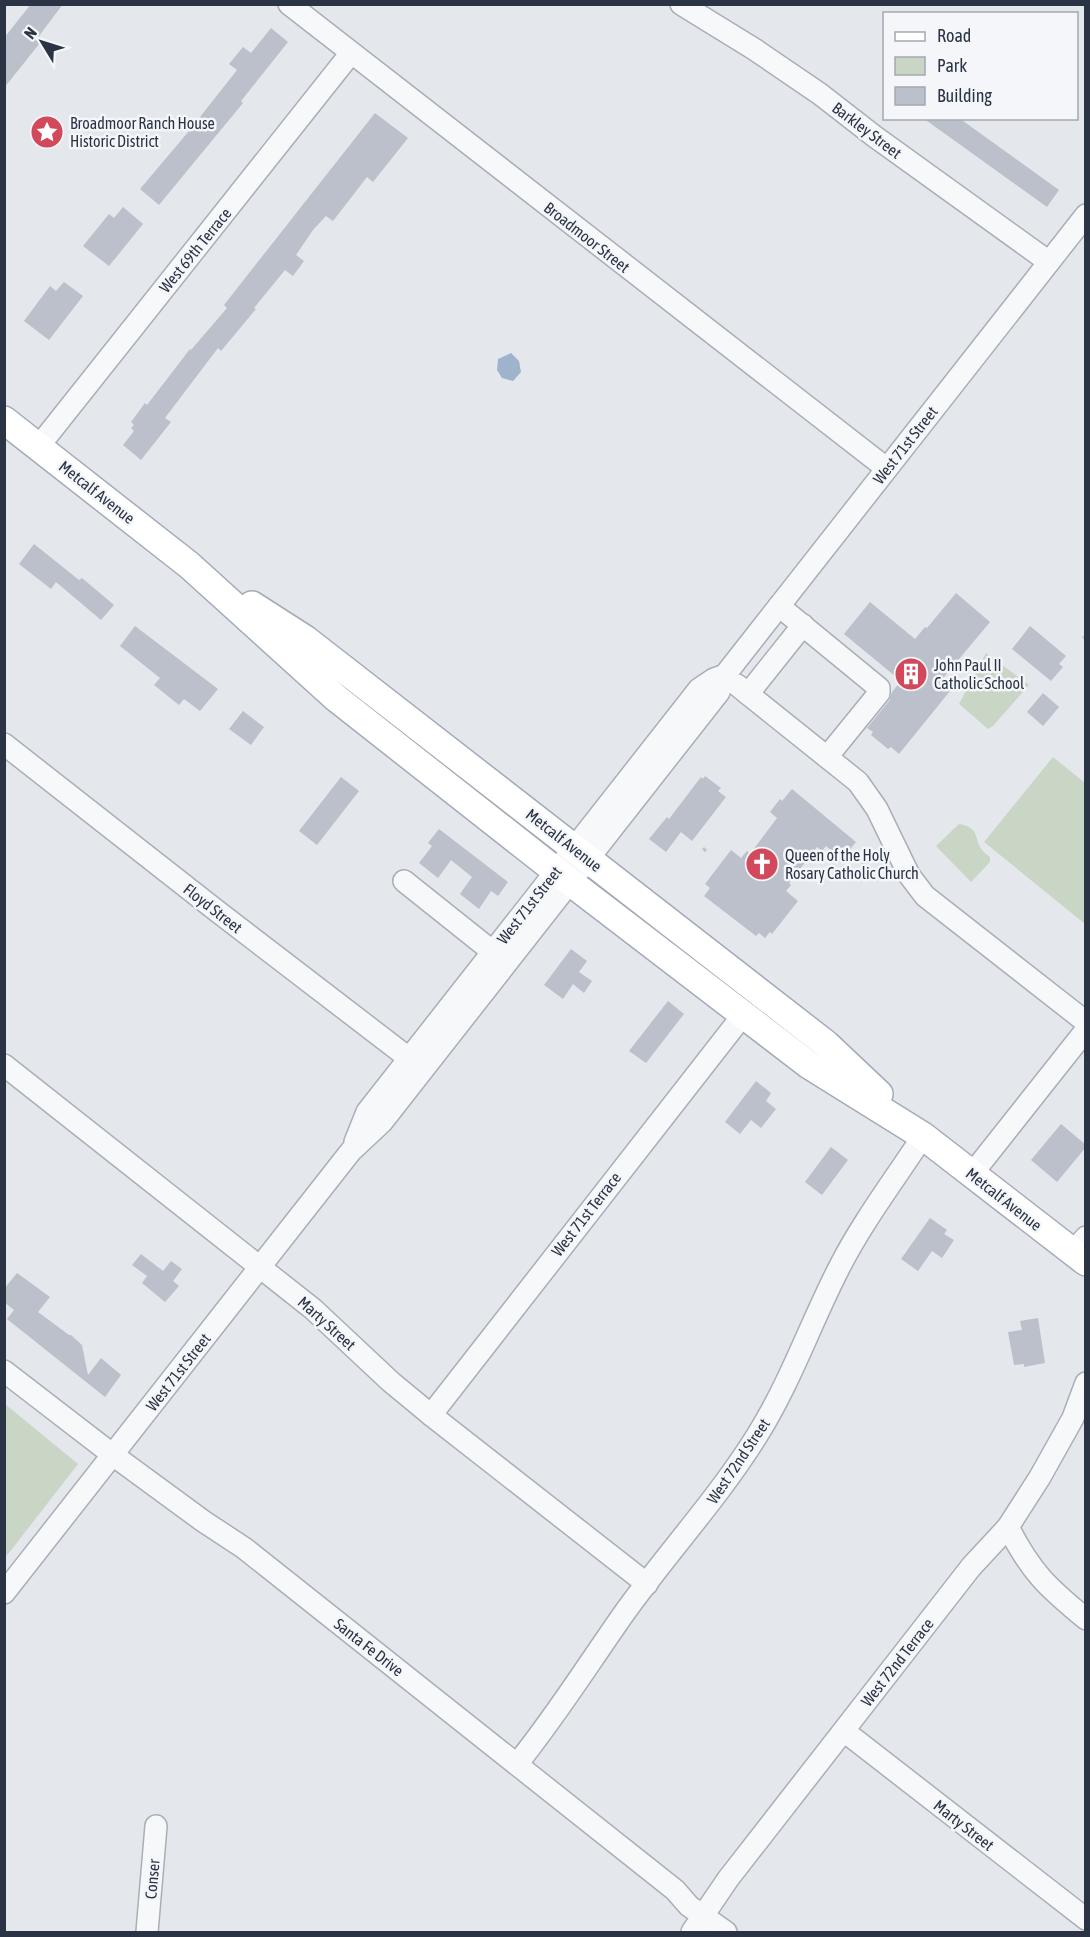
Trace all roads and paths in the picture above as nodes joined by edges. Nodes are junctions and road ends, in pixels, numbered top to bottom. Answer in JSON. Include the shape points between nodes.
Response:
{"nodes":[{"id":1,"x":289,"y":4,"type":"edge"},
{"id":2,"x":681,"y":4,"type":"edge"},
{"id":3,"x":351,"y":53,"type":"junction"},
{"id":4,"x":1086,"y":215,"type":"edge"},
{"id":5,"x":1049,"y":262,"type":"junction"},
{"id":6,"x":4,"y":420,"type":"edge"},
{"id":7,"x":39,"y":446,"type":"junction"},
{"id":8,"x":886,"y":468,"type":"junction"},
{"id":9,"x":189,"y":565,"type":"junction"},
{"id":10,"x":779,"y":606,"type":"junction"},
{"id":11,"x":803,"y":625,"type":"junction"},
{"id":12,"x":725,"y":675,"type":"junction"},
{"id":13,"x":748,"y":694,"type":"junction"},
{"id":14,"x":4,"y":744,"type":"edge"},
{"id":15,"x":827,"y":757,"type":"junction"},
{"id":16,"x":703,"y":848,"type":"dead end"},
{"id":17,"x":707,"y":852,"type":"dead end"},
{"id":18,"x":582,"y":854,"type":"junction"},
{"id":19,"x":563,"y":876,"type":"junction"},
{"id":20,"x":404,"y":881,"type":"dead end"},
{"id":21,"x":493,"y":952,"type":"junction"},
{"id":22,"x":743,"y":1015,"type":"junction"},
{"id":23,"x":1086,"y":1022,"type":"edge"},
{"id":24,"x":1086,"y":1030,"type":"edge"},
{"id":25,"x":416,"y":1064,"type":"junction"},
{"id":26,"x":4,"y":1065,"type":"edge"},
{"id":27,"x":923,"y":1136,"type":"junction"},
{"id":28,"x":972,"y":1174,"type":"junction"},
{"id":29,"x":1081,"y":1250,"type":"edge"},
{"id":30,"x":261,"y":1266,"type":"junction"},
{"id":31,"x":4,"y":1371,"type":"edge"},
{"id":32,"x":1086,"y":1383,"type":"edge"},
{"id":33,"x":431,"y":1415,"type":"junction"},
{"id":34,"x":112,"y":1455,"type":"junction"},
{"id":35,"x":1008,"y":1527,"type":"junction"},
{"id":36,"x":647,"y":1584,"type":"junction"},
{"id":37,"x":4,"y":1593,"type":"edge"},
{"id":38,"x":1086,"y":1619,"type":"edge"},
{"id":39,"x":844,"y":1731,"type":"junction"},
{"id":40,"x":517,"y":1764,"type":"junction"},
{"id":41,"x":156,"y":1826,"type":"dead end"},
{"id":42,"x":1086,"y":1919,"type":"edge"},
{"id":43,"x":697,"y":1924,"type":"edge"},
{"id":44,"x":147,"y":1932,"type":"edge"},
{"id":45,"x":726,"y":1932,"type":"edge"}],
"edges":[{"from":1,"to":3,"type":"street","name":"Broadmoor Street"},
{"from":2,"to":5,"type":"street","name":"Barkley Street","via":[[820,94]]},
{"from":3,"to":7,"type":"street","name":"West 69th Terrace"},
{"from":3,"to":8,"type":"street","name":"Broadmoor Street"},
{"from":4,"to":5,"type":"street","name":"West 71st Street"},
{"from":5,"to":8,"type":"street","name":"West 71st Street"},
{"from":6,"to":7,"type":"main road","name":"Metcalf Avenue"},
{"from":7,"to":9,"type":"main road","name":"Metcalf Avenue"},
{"from":8,"to":10,"type":"street","name":"West 71st Street"},
{"from":9,"to":18,"type":"main road","name":"Metcalf Avenue","via":[[305,639]]},
{"from":9,"to":19,"type":"main road","name":"Metcalf Avenue","via":[[336,698]]},
{"from":10,"to":11,"type":"street"},
{"from":10,"to":12,"type":"street","name":"West 71st Street"},
{"from":11,"to":13,"type":"street"},
{"from":11,"to":15,"type":"street","via":[[878,685],[879,693]]},
{"from":12,"to":13,"type":"street"},
{"from":12,"to":18,"type":"street","name":"West 71st Street","via":[[719,692]]},
{"from":13,"to":15,"type":"street"},
{"from":14,"to":25,"type":"street","name":"Floyd Street"},
{"from":15,"to":23,"type":"street","via":[[869,796],[909,875],[925,896]]},
{"from":16,"to":17,"type":"path"},
{"from":18,"to":19,"type":"street","name":"West 71st Street"},
{"from":18,"to":27,"type":"main road","name":"Metcalf Avenue","via":[[826,1044]]},
{"from":19,"to":21,"type":"street","name":"West 71st Street"},
{"from":19,"to":22,"type":"main road","name":"Metcalf Avenue"},
{"from":19,"to":25,"type":"street","name":"West 71st Street"},
{"from":20,"to":21,"type":"street"},
{"from":21,"to":25,"type":"street","name":"West 71st Street"},
{"from":22,"to":27,"type":"main road","name":"Metcalf Avenue","via":[[809,1065]]},
{"from":22,"to":33,"type":"street","name":"West 71st Terrace"},
{"from":24,"to":28,"type":"street"},
{"from":25,"to":30,"type":"street","name":"West 71st Street","via":[[367,1112],[351,1151]]},
{"from":26,"to":30,"type":"street","name":"Marty Street"},
{"from":27,"to":28,"type":"main road","name":"Metcalf Avenue"},
{"from":27,"to":36,"type":"street","name":"West 72nd Street","via":[[841,1265],[779,1399],[758,1435]]},
{"from":28,"to":29,"type":"main road","name":"Metcalf Avenue"},
{"from":30,"to":33,"type":"street","name":"Marty Street"},
{"from":30,"to":34,"type":"street","name":"West 71st Street"},
{"from":31,"to":34,"type":"street","name":"Santa Fe Drive"},
{"from":32,"to":35,"type":"street","name":"West 72nd Terrace","via":[[1073,1418]]},
{"from":33,"to":36,"type":"street","name":"Marty Street"},
{"from":34,"to":37,"type":"street","name":"West 71st Street"},
{"from":34,"to":40,"type":"street","name":"Santa Fe Drive","via":[[244,1548]]},
{"from":35,"to":38,"type":"street","via":[[1031,1568],[1049,1589]]},
{"from":35,"to":39,"type":"street","name":"West 72nd Terrace","via":[[971,1568]]},
{"from":36,"to":40,"type":"street","name":"West 72nd Street"},
{"from":39,"to":42,"type":"street","name":"Marty Street"},
{"from":39,"to":43,"type":"street","name":"West 72nd Terrace"},
{"from":40,"to":43,"type":"street","name":"Santa Fe Drive","via":[[675,1890]]},
{"from":41,"to":44,"type":"street","name":"Conser"},
{"from":43,"to":45,"type":"street","name":"Santa Fe Drive"}]}
